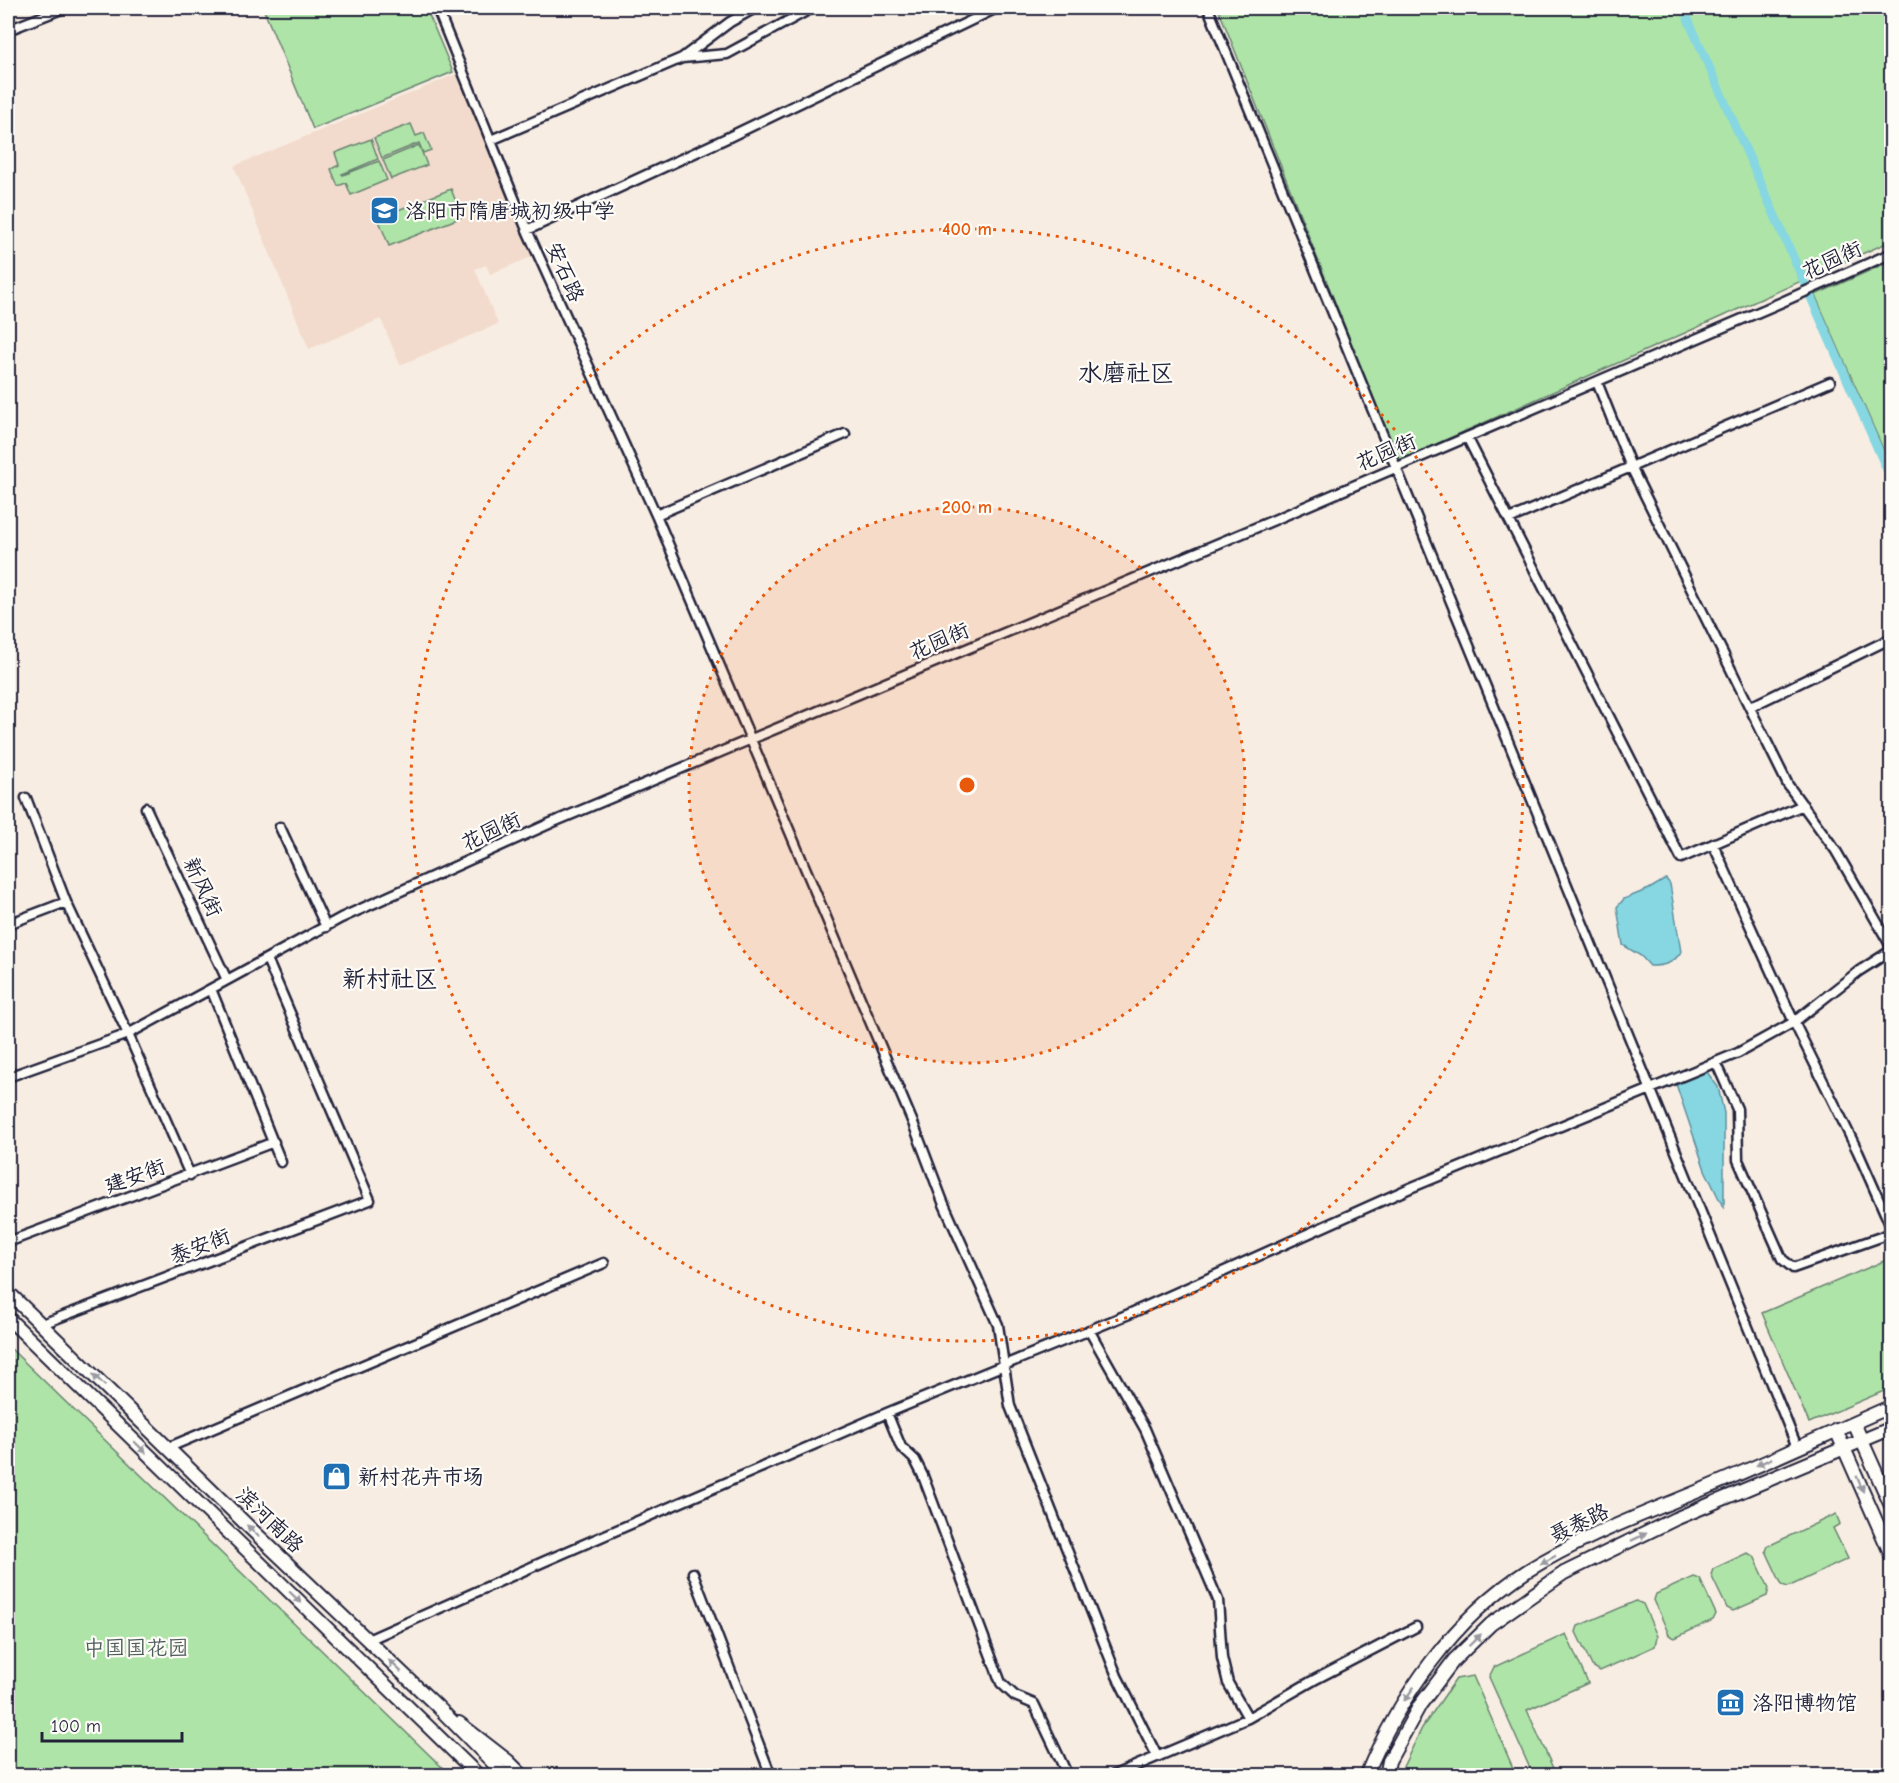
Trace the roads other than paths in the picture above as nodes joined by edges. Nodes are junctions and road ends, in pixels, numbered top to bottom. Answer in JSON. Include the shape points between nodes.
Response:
{"nodes":[{"id":1,"x":64,"y":8,"type":"edge"},
{"id":2,"x":436,"y":8,"type":"edge"},
{"id":3,"x":755,"y":8,"type":"edge"},
{"id":4,"x":812,"y":8,"type":"edge"},
{"id":5,"x":998,"y":8,"type":"edge"},
{"id":6,"x":1208,"y":8,"type":"edge"},
{"id":7,"x":8,"y":30,"type":"edge"},
{"id":8,"x":682,"y":58,"type":"junction"},
{"id":9,"x":491,"y":140,"type":"junction"},
{"id":10,"x":527,"y":230,"type":"junction"},
{"id":11,"x":1892,"y":253,"type":"edge"},
{"id":12,"x":1597,"y":382,"type":"junction"},
{"id":13,"x":1830,"y":382,"type":"dead end"},
{"id":14,"x":845,"y":435,"type":"dead end"},
{"id":15,"x":1467,"y":437,"type":"junction"},
{"id":16,"x":1631,"y":467,"type":"junction"},
{"id":17,"x":1396,"y":468,"type":"junction"},
{"id":18,"x":656,"y":515,"type":"junction"},
{"id":19,"x":1509,"y":519,"type":"junction"},
{"id":20,"x":1892,"y":638,"type":"edge"},
{"id":21,"x":1750,"y":707,"type":"junction"},
{"id":22,"x":751,"y":739,"type":"junction"},
{"id":23,"x":26,"y":798,"type":"dead end"},
{"id":24,"x":1803,"y":805,"type":"junction"},
{"id":25,"x":146,"y":808,"type":"dead end"},
{"id":26,"x":280,"y":826,"type":"dead end"},
{"id":27,"x":1713,"y":844,"type":"junction"},
{"id":28,"x":66,"y":902,"type":"junction"},
{"id":29,"x":8,"y":924,"type":"edge"},
{"id":30,"x":326,"y":927,"type":"junction"},
{"id":31,"x":1892,"y":949,"type":"edge"},
{"id":32,"x":267,"y":959,"type":"junction"},
{"id":33,"x":227,"y":980,"type":"junction"},
{"id":34,"x":211,"y":989,"type":"junction"},
{"id":35,"x":1794,"y":1022,"type":"junction"},
{"id":36,"x":128,"y":1034,"type":"junction"},
{"id":37,"x":1716,"y":1062,"type":"junction"},
{"id":38,"x":8,"y":1077,"type":"edge"},
{"id":39,"x":1650,"y":1089,"type":"junction"},
{"id":40,"x":274,"y":1142,"type":"junction"},
{"id":41,"x":281,"y":1162,"type":"dead end"},
{"id":42,"x":190,"y":1175,"type":"junction"},
{"id":43,"x":1892,"y":1231,"type":"edge"},
{"id":44,"x":8,"y":1242,"type":"edge"},
{"id":45,"x":604,"y":1263,"type":"dead end"},
{"id":46,"x":8,"y":1292,"type":"edge"},
{"id":47,"x":8,"y":1318,"type":"edge"},
{"id":48,"x":42,"y":1324,"type":"junction"},
{"id":49,"x":1089,"y":1330,"type":"junction"},
{"id":50,"x":1005,"y":1364,"type":"junction"},
{"id":51,"x":117,"y":1398,"type":"junction"},
{"id":52,"x":1892,"y":1406,"type":"edge"},
{"id":53,"x":104,"y":1412,"type":"junction"},
{"id":54,"x":887,"y":1413,"type":"junction"},
{"id":55,"x":1854,"y":1423,"type":"junction"},
{"id":56,"x":1892,"y":1428,"type":"edge"},
{"id":57,"x":1836,"y":1430,"type":"junction"},
{"id":58,"x":1862,"y":1441,"type":"junction"},
{"id":59,"x":1797,"y":1447,"type":"junction"},
{"id":60,"x":167,"y":1448,"type":"junction"},
{"id":61,"x":1845,"y":1449,"type":"junction"},
{"id":62,"x":1892,"y":1509,"type":"edge"},
{"id":63,"x":1892,"y":1557,"type":"edge"},
{"id":64,"x":693,"y":1573,"type":"dead end"},
{"id":65,"x":1416,"y":1627,"type":"dead end"},
{"id":66,"x":368,"y":1641,"type":"junction"},
{"id":67,"x":437,"y":1706,"type":"junction"},
{"id":68,"x":1248,"y":1718,"type":"junction"},
{"id":69,"x":424,"y":1722,"type":"junction"},
{"id":70,"x":1157,"y":1756,"type":"junction"},
{"id":71,"x":469,"y":1776,"type":"edge"},
{"id":72,"x":479,"y":1776,"type":"edge"},
{"id":73,"x":506,"y":1776,"type":"edge"},
{"id":74,"x":523,"y":1776,"type":"edge"},
{"id":75,"x":771,"y":1776,"type":"edge"},
{"id":76,"x":1068,"y":1776,"type":"edge"},
{"id":77,"x":1112,"y":1776,"type":"edge"},
{"id":78,"x":1366,"y":1776,"type":"edge"},
{"id":79,"x":1386,"y":1776,"type":"edge"}],
"edges":[{"from":1,"to":7,"type":"street"},
{"from":2,"to":9,"type":"street","name":"安石路"},
{"from":3,"to":8,"type":"street"},
{"from":4,"to":8,"type":"street","via":[[727,54]]},
{"from":5,"to":10,"type":"street"},
{"from":6,"to":17,"type":"street"},
{"from":8,"to":9,"type":"street"},
{"from":9,"to":10,"type":"street","name":"安石路"},
{"from":10,"to":18,"type":"street","name":"安石路"},
{"from":11,"to":12,"type":"street","name":"花园街"},
{"from":12,"to":15,"type":"street","name":"花园街"},
{"from":12,"to":16,"type":"street"},
{"from":13,"to":16,"type":"street"},
{"from":14,"to":18,"type":"street"},
{"from":15,"to":17,"type":"street","name":"花园街"},
{"from":15,"to":19,"type":"street"},
{"from":16,"to":19,"type":"street"},
{"from":16,"to":21,"type":"street"},
{"from":17,"to":22,"type":"street","name":"花园街"},
{"from":17,"to":39,"type":"street"},
{"from":18,"to":22,"type":"street","name":"安石路"},
{"from":19,"to":27,"type":"street","via":[[1681,858]]},
{"from":20,"to":21,"type":"street"},
{"from":21,"to":24,"type":"street","via":[[1788,785]]},
{"from":22,"to":30,"type":"street","name":"花园街","via":[[551,823]]},
{"from":22,"to":50,"type":"street","name":"安石路","via":[[998,1325]]},
{"from":23,"to":28,"type":"street"},
{"from":24,"to":27,"type":"street"},
{"from":24,"to":31,"type":"street","via":[[1836,851]]},
{"from":25,"to":33,"type":"street","name":"新风街"},
{"from":26,"to":30,"type":"street"},
{"from":27,"to":35,"type":"street"},
{"from":28,"to":29,"type":"street"},
{"from":28,"to":36,"type":"street"},
{"from":30,"to":32,"type":"street","name":"花园街"},
{"from":31,"to":35,"type":"street"},
{"from":32,"to":33,"type":"street","name":"花园街"},
{"from":32,"to":48,"type":"street","name":"泰安街","via":[[370,1200]]},
{"from":33,"to":34,"type":"street","name":"花园街"},
{"from":34,"to":36,"type":"street","name":"花园街"},
{"from":34,"to":40,"type":"street"},
{"from":35,"to":37,"type":"street"},
{"from":35,"to":43,"type":"street"},
{"from":36,"to":38,"type":"street","name":"花园街"},
{"from":36,"to":42,"type":"street"},
{"from":37,"to":39,"type":"street"},
{"from":37,"to":43,"type":"street","via":[[1737,1109],[1738,1160],[1782,1259],[1793,1268]]},
{"from":39,"to":49,"type":"street","via":[[1410,1188]]},
{"from":39,"to":59,"type":"street"},
{"from":40,"to":41,"type":"street"},
{"from":40,"to":42,"type":"street","name":"建安街"},
{"from":42,"to":44,"type":"street","name":"建安街"},
{"from":45,"to":60,"type":"street"},
{"from":46,"to":48,"type":"main road","name":"滨河南路"},
{"from":47,"to":53,"type":"main road","name":"滨河南路"},
{"from":51,"to":48,"type":"main road","name":"滨河南路","one_way":true},
{"from":49,"to":50,"type":"street"},
{"from":49,"to":68,"type":"street","via":[[1145,1429],[1218,1600],[1228,1683]]},
{"from":50,"to":54,"type":"street"},
{"from":50,"to":70,"type":"street","name":"安石路","via":[[1011,1406],[1117,1676]]},
{"from":51,"to":53,"type":"main road"},
{"from":51,"to":60,"type":"main road","name":"滨河南路"},
{"from":52,"to":55,"type":"main road","name":"聂泰路"},
{"from":53,"to":69,"type":"main road","name":"滨河南路","one_way":true},
{"from":54,"to":66,"type":"street"},
{"from":54,"to":76,"type":"street","via":[[901,1447],[915,1460],[923,1476],[1001,1683],[1016,1696],[1035,1704]]},
{"from":55,"to":57,"type":"main road","name":"聂泰路"},
{"from":55,"to":58,"type":"main road"},
{"from":56,"to":58,"type":"main road","name":"聂泰路"},
{"from":57,"to":59,"type":"main road","name":"聂泰路"},
{"from":57,"to":61,"type":"main road"},
{"from":58,"to":61,"type":"main road","name":"聂泰路"},
{"from":58,"to":62,"type":"main road"},
{"from":59,"to":78,"type":"main road","name":"聂泰路","one_way":true,"via":[[1617,1525],[1526,1572],[1487,1602],[1439,1652],[1405,1700]]},
{"from":66,"to":60,"type":"main road","name":"滨河南路","one_way":true},
{"from":61,"to":63,"type":"main road","one_way":true},
{"from":79,"to":61,"type":"main road","name":"聂泰路","one_way":true,"via":[[1389,1761],[1420,1705],[1454,1660],[1491,1624],[1564,1573],[1675,1519]]},
{"from":64,"to":75,"type":"street"},
{"from":65,"to":68,"type":"street"},
{"from":67,"to":66,"type":"main road","name":"滨河南路","one_way":true},
{"from":67,"to":73,"type":"main road","name":"滨河南路"},
{"from":67,"to":74,"type":"main road"},
{"from":68,"to":70,"type":"street"},
{"from":69,"to":71,"type":"main road"},
{"from":69,"to":72,"type":"main road","name":"滨河南路"},
{"from":70,"to":77,"type":"street"}]}
